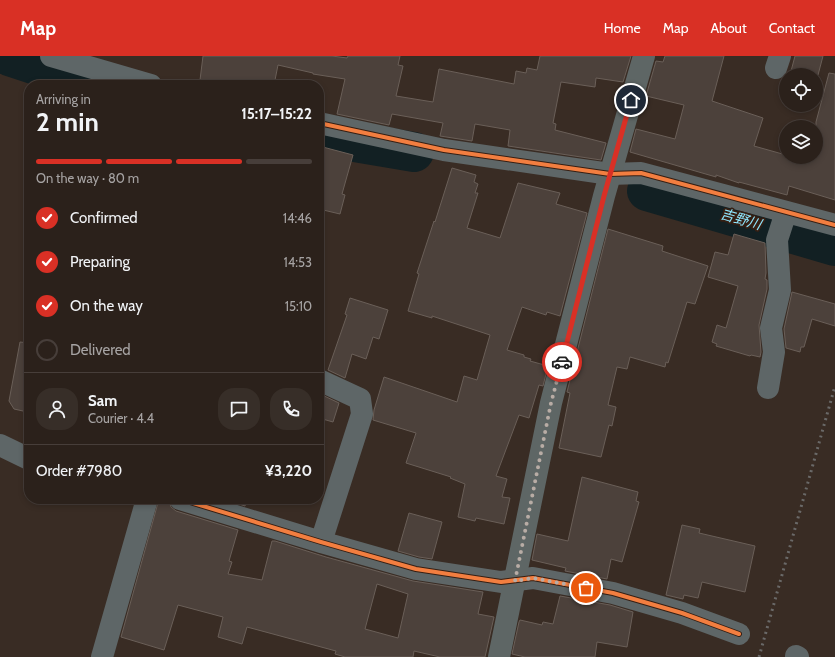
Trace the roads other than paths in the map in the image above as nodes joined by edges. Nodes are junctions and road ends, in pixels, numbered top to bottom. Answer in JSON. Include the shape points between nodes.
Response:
{"nodes":[{"id":1,"x":51,"y":56,"type":"edge"},
{"id":2,"x":644,"y":56,"type":"edge"},
{"id":3,"x":134,"y":80,"type":"edge"},
{"id":4,"x":324,"y":124,"type":"edge"},
{"id":5,"x":610,"y":174,"type":"junction"},
{"id":6,"x":782,"y":225,"type":"junction"},
{"id":7,"x":835,"y":225,"type":"edge"},
{"id":8,"x":324,"y":382,"type":"edge"},
{"id":9,"x":768,"y":388,"type":"dead end"},
{"id":10,"x":0,"y":445,"type":"edge"},
{"id":11,"x":24,"y":457,"type":"edge"},
{"id":12,"x":146,"y":504,"type":"edge"},
{"id":13,"x":196,"y":504,"type":"edge"},
{"id":14,"x":321,"y":542,"type":"junction"},
{"id":15,"x":515,"y":581,"type":"junction"},
{"id":16,"x":740,"y":634,"type":"dead end"},
{"id":17,"x":102,"y":657,"type":"edge"},
{"id":18,"x":499,"y":657,"type":"edge"}],
"edges":[{"from":1,"to":3,"type":"street"},
{"from":2,"to":5,"type":"main road"},
{"from":4,"to":5,"type":"street","via":[[444,150]]},
{"from":5,"to":6,"type":"street","via":[[641,173]]},
{"from":5,"to":15,"type":"main road","via":[[551,403]]},
{"from":6,"to":7,"type":"street"},
{"from":6,"to":9,"type":"street","via":[[780,290],[771,328],[774,352]]},
{"from":8,"to":14,"type":"street","via":[[360,399],[362,414]]},
{"from":10,"to":11,"type":"street"},
{"from":12,"to":17,"type":"street"},
{"from":13,"to":14,"type":"street"},
{"from":14,"to":15,"type":"street","via":[[416,569],[501,582]]},
{"from":15,"to":16,"type":"street","via":[[533,578],[613,593],[682,613]]},
{"from":15,"to":18,"type":"main road"}]}
